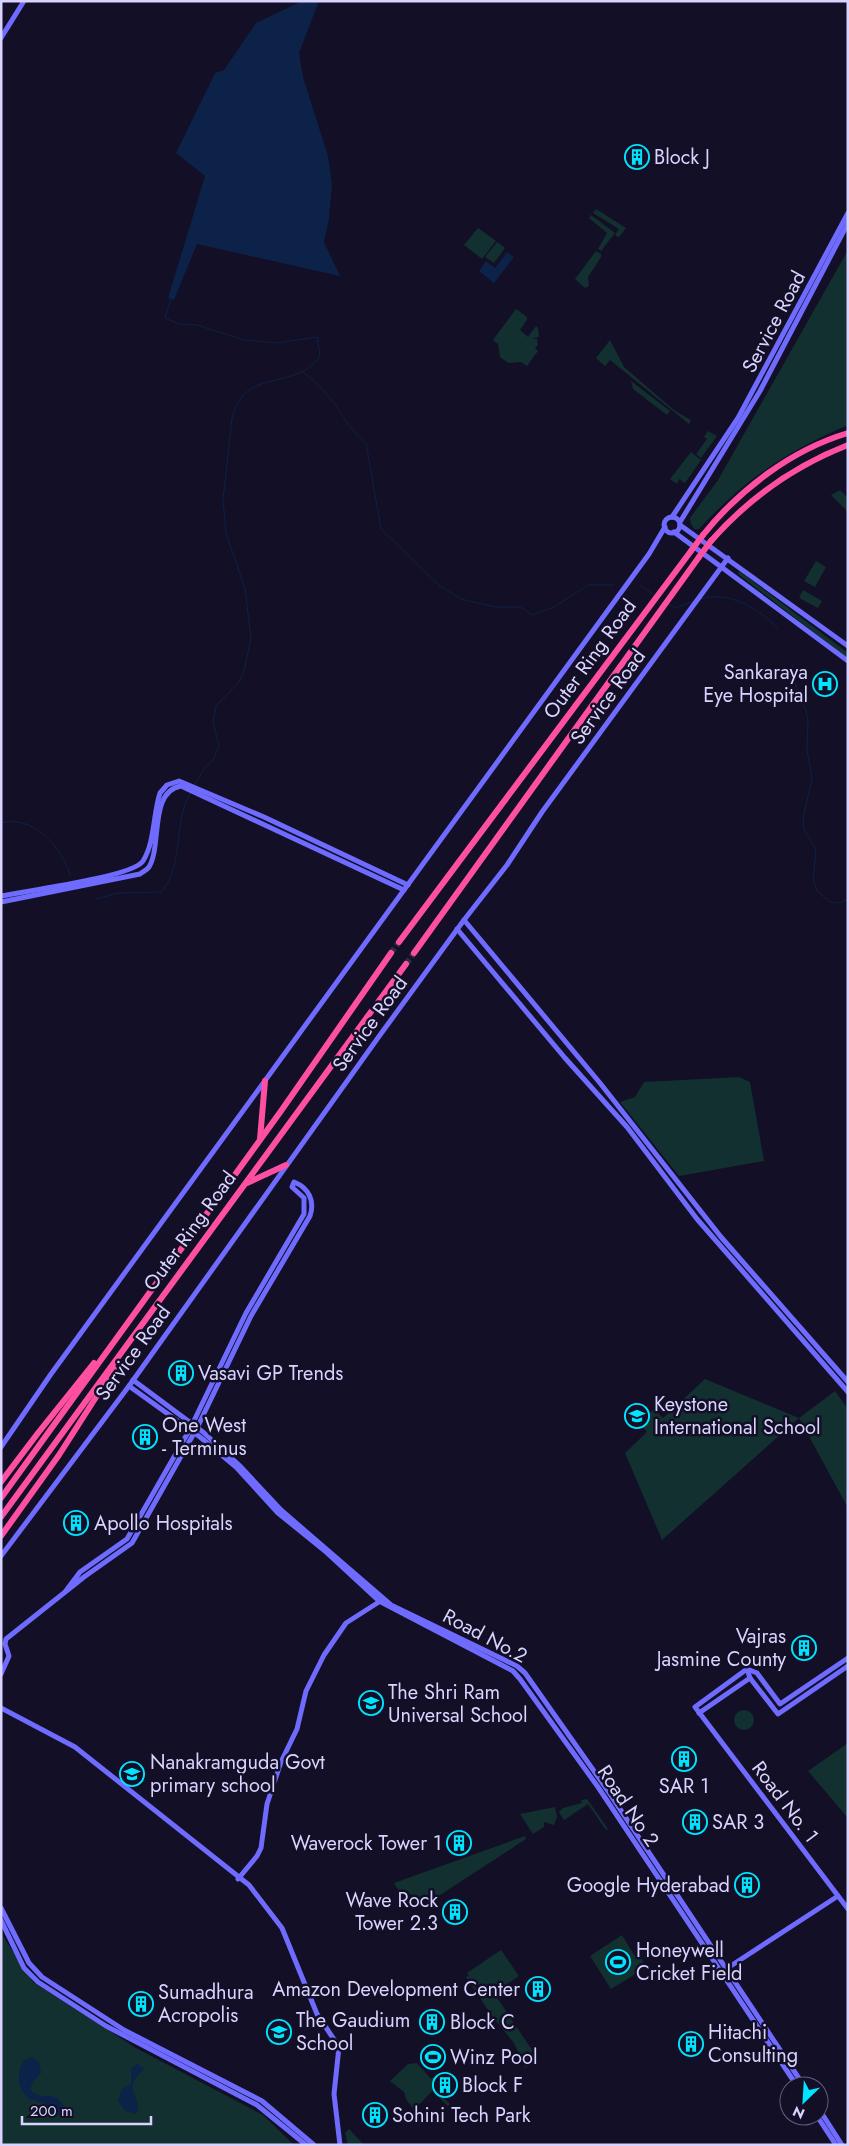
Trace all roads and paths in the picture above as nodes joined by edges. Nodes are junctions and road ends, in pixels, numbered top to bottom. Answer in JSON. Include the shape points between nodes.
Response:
{"nodes":[{"id":1,"x":24,"y":1,"type":"edge"},
{"id":2,"x":1,"y":38,"type":"edge"},
{"id":3,"x":848,"y":213,"type":"edge"},
{"id":4,"x":848,"y":223,"type":"edge"},
{"id":5,"x":846,"y":433,"type":"edge"},
{"id":6,"x":848,"y":444,"type":"edge"},
{"id":7,"x":672,"y":517,"type":"junction"},
{"id":8,"x":680,"y":524,"type":"junction"},
{"id":9,"x":665,"y":527,"type":"junction"},
{"id":10,"x":674,"y":532,"type":"junction"},
{"id":11,"x":728,"y":558,"type":"junction"},
{"id":12,"x":721,"y":567,"type":"junction"},
{"id":13,"x":848,"y":646,"type":"edge"},
{"id":14,"x":848,"y":661,"type":"edge"},
{"id":15,"x":193,"y":789,"type":"junction"},
{"id":16,"x":85,"y":882,"type":"junction"},
{"id":17,"x":408,"y":885,"type":"junction"},
{"id":18,"x":404,"y":890,"type":"junction"},
{"id":19,"x":1,"y":896,"type":"edge"},
{"id":20,"x":1,"y":902,"type":"edge"},
{"id":21,"x":464,"y":920,"type":"junction"},
{"id":22,"x":457,"y":929,"type":"junction"},
{"id":23,"x":399,"y":942,"type":"tunnel mouth"},
{"id":24,"x":391,"y":953,"type":"tunnel mouth"},
{"id":25,"x":414,"y":954,"type":"tunnel mouth"},
{"id":26,"x":406,"y":964,"type":"tunnel mouth"},
{"id":27,"x":511,"y":974,"type":"junction"},
{"id":28,"x":502,"y":980,"type":"junction"},
{"id":29,"x":550,"y":1022,"type":"junction"},
{"id":30,"x":542,"y":1029,"type":"junction"},
{"id":31,"x":323,"y":1052,"type":"junction"},
{"id":32,"x":335,"y":1060,"type":"junction"},
{"id":33,"x":265,"y":1081,"type":"junction"},
{"id":34,"x":260,"y":1141,"type":"junction"},
{"id":35,"x":286,"y":1165,"type":"junction"},
{"id":36,"x":245,"y":1184,"type":"junction"},
{"id":37,"x":305,"y":1218,"type":"junction"},
{"id":38,"x":756,"y":1281,"type":"junction"},
{"id":39,"x":124,"y":1327,"type":"junction"},
{"id":40,"x":135,"y":1334,"type":"junction"},
{"id":41,"x":133,"y":1380,"type":"junction"},
{"id":42,"x":848,"y":1382,"type":"edge"},
{"id":43,"x":129,"y":1386,"type":"junction"},
{"id":44,"x":848,"y":1392,"type":"edge"},
{"id":45,"x":193,"y":1429,"type":"junction"},
{"id":46,"x":1,"y":1447,"type":"edge"},
{"id":47,"x":1,"y":1482,"type":"edge"},
{"id":48,"x":1,"y":1498,"type":"edge"},
{"id":49,"x":1,"y":1517,"type":"edge"},
{"id":50,"x":1,"y":1536,"type":"edge"},
{"id":51,"x":1,"y":1556,"type":"edge"},
{"id":52,"x":381,"y":1600,"type":"junction"},
{"id":53,"x":848,"y":1658,"type":"edge"},
{"id":54,"x":848,"y":1666,"type":"edge"},
{"id":55,"x":4,"y":1667,"type":"edge"},
{"id":56,"x":747,"y":1669,"type":"junction"},
{"id":57,"x":1,"y":1674,"type":"edge"},
{"id":58,"x":750,"y":1678,"type":"junction"},
{"id":59,"x":2,"y":1707,"type":"edge"},
{"id":60,"x":699,"y":1713,"type":"junction"},
{"id":61,"x":608,"y":1790,"type":"joint"},
{"id":62,"x":238,"y":1879,"type":"junction"},
{"id":63,"x":838,"y":1896,"type":"junction"},
{"id":64,"x":1,"y":1908,"type":"edge"},
{"id":65,"x":848,"y":1909,"type":"edge"},
{"id":66,"x":2,"y":1917,"type":"edge"},
{"id":67,"x":723,"y":1971,"type":"junction"},
{"id":68,"x":791,"y":2076,"type":"edge"},
{"id":69,"x":797,"y":2076,"type":"edge"},
{"id":70,"x":829,"y":2125,"type":"edge"},
{"id":71,"x":824,"y":2126,"type":"edge"},
{"id":72,"x":306,"y":2145,"type":"edge"},
{"id":73,"x":314,"y":2145,"type":"edge"},
{"id":74,"x":340,"y":2145,"type":"edge"},
{"id":75,"x":836,"y":2145,"type":"edge"},
{"id":76,"x":842,"y":2145,"type":"edge"}],
"edges":[{"from":1,"to":2,"type":"main road"},
{"from":3,"to":7,"type":"main road","name":"Service Road","via":[[738,418]]},
{"from":4,"to":8,"type":"main road","name":"Service Road","via":[[760,391]]},
{"from":5,"to":23,"type":"highway","name":"Outer Ring Road","bridge":true,"via":[[803,452],[771,472],[740,497],[703,535]]},
{"from":6,"to":25,"type":"highway","name":"Outer Ring Road","bridge":true,"via":[[809,462],[768,487],[711,541]]},
{"from":7,"to":8,"type":"main road"},
{"from":7,"to":9,"type":"main road","name":"Service Road","via":[[666,520]]},
{"from":8,"to":10,"type":"main road"},
{"from":8,"to":11,"type":"main road"},
{"from":9,"to":10,"type":"main road"},
{"from":9,"to":17,"type":"main road","name":"Service Road"},
{"from":10,"to":12,"type":"main road"},
{"from":11,"to":12,"type":"main road","name":"Service Road"},
{"from":11,"to":13,"type":"main road"},
{"from":12,"to":14,"type":"main road"},
{"from":12,"to":21,"type":"main road","name":"Service Road"},
{"from":15,"to":16,"type":"main road","via":[[176,787],[163,800],[148,867],[139,875]]},
{"from":15,"to":17,"type":"main road"},
{"from":15,"to":18,"type":"main road"},
{"from":16,"to":19,"type":"main road"},
{"from":16,"to":20,"type":"main road"},
{"from":17,"to":18,"type":"main road","name":"Service Road"},
{"from":18,"to":33,"type":"main road","name":"Service Road"},
{"from":21,"to":22,"type":"main road","name":"Service Road"},
{"from":21,"to":27,"type":"main road"},
{"from":22,"to":28,"type":"main road"},
{"from":22,"to":35,"type":"main road","name":"Service Road"},
{"from":24,"to":31,"type":"highway","name":"Outer Ring Road"},
{"from":26,"to":32,"type":"highway","name":"Outer Ring Road"},
{"from":27,"to":28,"type":"main road"},
{"from":27,"to":29,"type":"main road"},
{"from":28,"to":30,"type":"main road"},
{"from":29,"to":30,"type":"main road"},
{"from":29,"to":38,"type":"main road"},
{"from":30,"to":38,"type":"main road","via":[[627,1127],[697,1218]]},
{"from":31,"to":32,"type":"highway"},
{"from":31,"to":34,"type":"highway","name":"Outer Ring Road"},
{"from":32,"to":36,"type":"highway","name":"Outer Ring Road"},
{"from":33,"to":34,"type":"highway"},
{"from":33,"to":46,"type":"main road","name":"Service Road"},
{"from":34,"to":39,"type":"highway","name":"Outer Ring Road"},
{"from":35,"to":36,"type":"highway"},
{"from":35,"to":41,"type":"main road","name":"Service Road"},
{"from":36,"to":40,"type":"highway","name":"Outer Ring Road"},
{"from":37,"to":37,"type":"main road","via":[[305,1201],[292,1187],[294,1182],[305,1188],[310,1196],[312,1208]]},
{"from":37,"to":45,"type":"main road","via":[[246,1313]]},
{"from":38,"to":42,"type":"main road"},
{"from":38,"to":44,"type":"main road"},
{"from":39,"to":47,"type":"highway"},
{"from":39,"to":48,"type":"highway","name":"Outer Ring Road"},
{"from":40,"to":49,"type":"highway","name":"Outer Ring Road"},
{"from":40,"to":50,"type":"highway","via":[[59,1456]]},
{"from":41,"to":43,"type":"main road","name":"Service Road"},
{"from":41,"to":45,"type":"main road"},
{"from":43,"to":45,"type":"main road"},
{"from":43,"to":51,"type":"main road","name":"Service Road"},
{"from":45,"to":52,"type":"main road","via":[[236,1467],[278,1513]]},
{"from":45,"to":55,"type":"main road","via":[[133,1535],[80,1572],[65,1592],[6,1639],[9,1656]]},
{"from":52,"to":61,"type":"main road","name":"Road No.2","via":[[517,1666]]},
{"from":52,"to":62,"type":"main road","via":[[346,1623],[321,1662],[306,1692],[297,1729],[281,1762],[267,1804],[257,1856]]},
{"from":52,"to":67,"type":"main road","name":"Road No 2","via":[[513,1671],[602,1793]]},
{"from":53,"to":56,"type":"main road","via":[[780,1704],[757,1674]]},
{"from":54,"to":58,"type":"main road","via":[[778,1714]]},
{"from":55,"to":57,"type":"main road"},
{"from":56,"to":58,"type":"main road"},
{"from":56,"to":60,"type":"main road","name":"Road No. 1","via":[[695,1707]]},
{"from":58,"to":60,"type":"main road"},
{"from":59,"to":62,"type":"main road","via":[[75,1747]]},
{"from":60,"to":63,"type":"main road","name":"Road No. 1"},
{"from":61,"to":67,"type":"main road","name":"Road No 2"},
{"from":62,"to":74,"type":"main road","via":[[254,1891],[282,1928],[317,2014],[339,2047],[334,2094]]},
{"from":63,"to":65,"type":"main road","name":"Road No. 1"},
{"from":63,"to":67,"type":"main road"},
{"from":64,"to":66,"type":"main road"},
{"from":66,"to":72,"type":"main road","via":[[24,1968],[38,1982],[106,2026],[257,2105]]},
{"from":66,"to":73,"type":"main road","via":[[42,1977],[108,2020],[262,2101]]},
{"from":67,"to":68,"type":"main road","name":"Road No 2"},
{"from":67,"to":69,"type":"main road","name":"Road No 2"},
{"from":70,"to":76,"type":"main road"},
{"from":71,"to":75,"type":"main road"}]}
